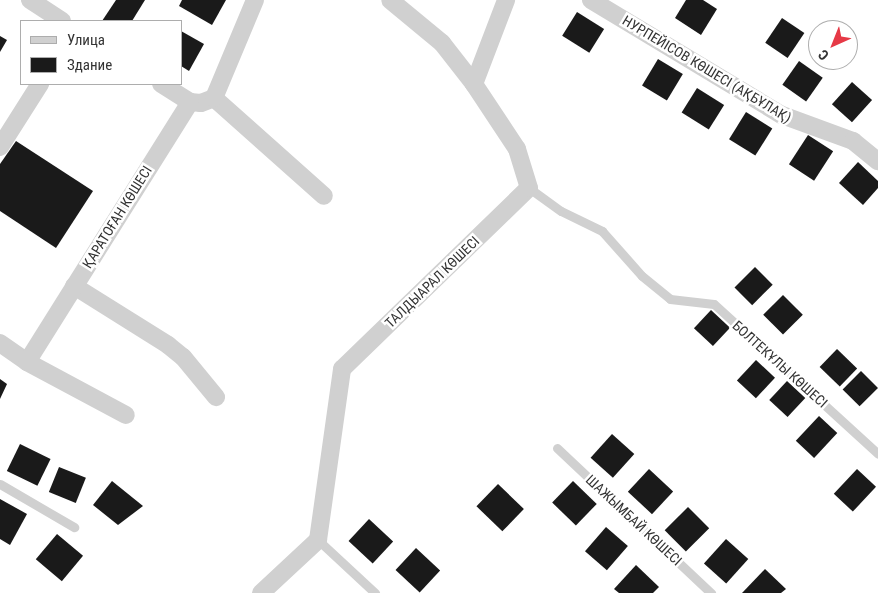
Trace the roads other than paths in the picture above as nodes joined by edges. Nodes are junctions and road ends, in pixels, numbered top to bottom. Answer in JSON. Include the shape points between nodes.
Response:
{"nodes":[{"id":1,"x":30,"y":0,"type":"edge"},
{"id":2,"x":255,"y":0,"type":"edge"},
{"id":3,"x":390,"y":0,"type":"edge"},
{"id":4,"x":506,"y":0,"type":"edge"},
{"id":5,"x":590,"y":0,"type":"edge"},
{"id":6,"x":60,"y":20,"type":"edge"},
{"id":7,"x":474,"y":84,"type":"junction"},
{"id":8,"x":39,"y":85,"type":"edge"},
{"id":9,"x":162,"y":85,"type":"edge"},
{"id":10,"x":214,"y":98,"type":"junction"},
{"id":11,"x":190,"y":102,"type":"junction"},
{"id":12,"x":0,"y":147,"type":"edge"},
{"id":13,"x":878,"y":161,"type":"edge"},
{"id":14,"x":529,"y":188,"type":"junction"},
{"id":15,"x":324,"y":196,"type":"dead end"},
{"id":16,"x":74,"y":286,"type":"junction"},
{"id":17,"x":0,"y":343,"type":"edge"},
{"id":18,"x":28,"y":362,"type":"junction"},
{"id":19,"x":216,"y":397,"type":"dead end"},
{"id":20,"x":126,"y":415,"type":"dead end"},
{"id":21,"x":557,"y":448,"type":"dead end"},
{"id":22,"x":878,"y":454,"type":"edge"},
{"id":23,"x":0,"y":484,"type":"edge"},
{"id":24,"x":74,"y":527,"type":"dead end"},
{"id":25,"x":318,"y":540,"type":"junction"},
{"id":26,"x":261,"y":593,"type":"edge"},
{"id":27,"x":375,"y":593,"type":"edge"},
{"id":28,"x":710,"y":593,"type":"edge"}],
"edges":[{"from":1,"to":6,"type":"street"},
{"from":2,"to":10,"type":"street"},
{"from":3,"to":7,"type":"street","via":[[442,43]]},
{"from":4,"to":7,"type":"street"},
{"from":5,"to":13,"type":"street","name":"НУРПЕЙІСОВ КӨШЕСІ (АҚБҰЛАҚ)","via":[[782,115],[854,141]]},
{"from":7,"to":14,"type":"street","via":[[517,149]]},
{"from":8,"to":12,"type":"street"},
{"from":9,"to":11,"type":"street"},
{"from":10,"to":11,"type":"street","via":[[201,103]]},
{"from":10,"to":15,"type":"street"},
{"from":11,"to":16,"type":"street","name":"ҚАРАТОҒАН КӨШЕСІ"},
{"from":14,"to":22,"type":"lane","name":"БОЛТЕКҰЛЫ КӨШЕСІ","via":[[561,211],[602,232],[642,276],[670,299],[714,304]]},
{"from":14,"to":25,"type":"street","name":"ТАЛДЫАРАЛ КӨШЕСІ","via":[[342,369]]},
{"from":16,"to":18,"type":"street","name":"ҚАРАТОҒАН КӨШЕСІ"},
{"from":16,"to":19,"type":"street","via":[[168,345]]},
{"from":17,"to":18,"type":"street"},
{"from":18,"to":20,"type":"street"},
{"from":21,"to":28,"type":"lane","name":"ШАЖЫМБАЙ КӨШЕСІ"},
{"from":23,"to":24,"type":"lane"},
{"from":25,"to":26,"type":"street"},
{"from":25,"to":27,"type":"lane"}]}
